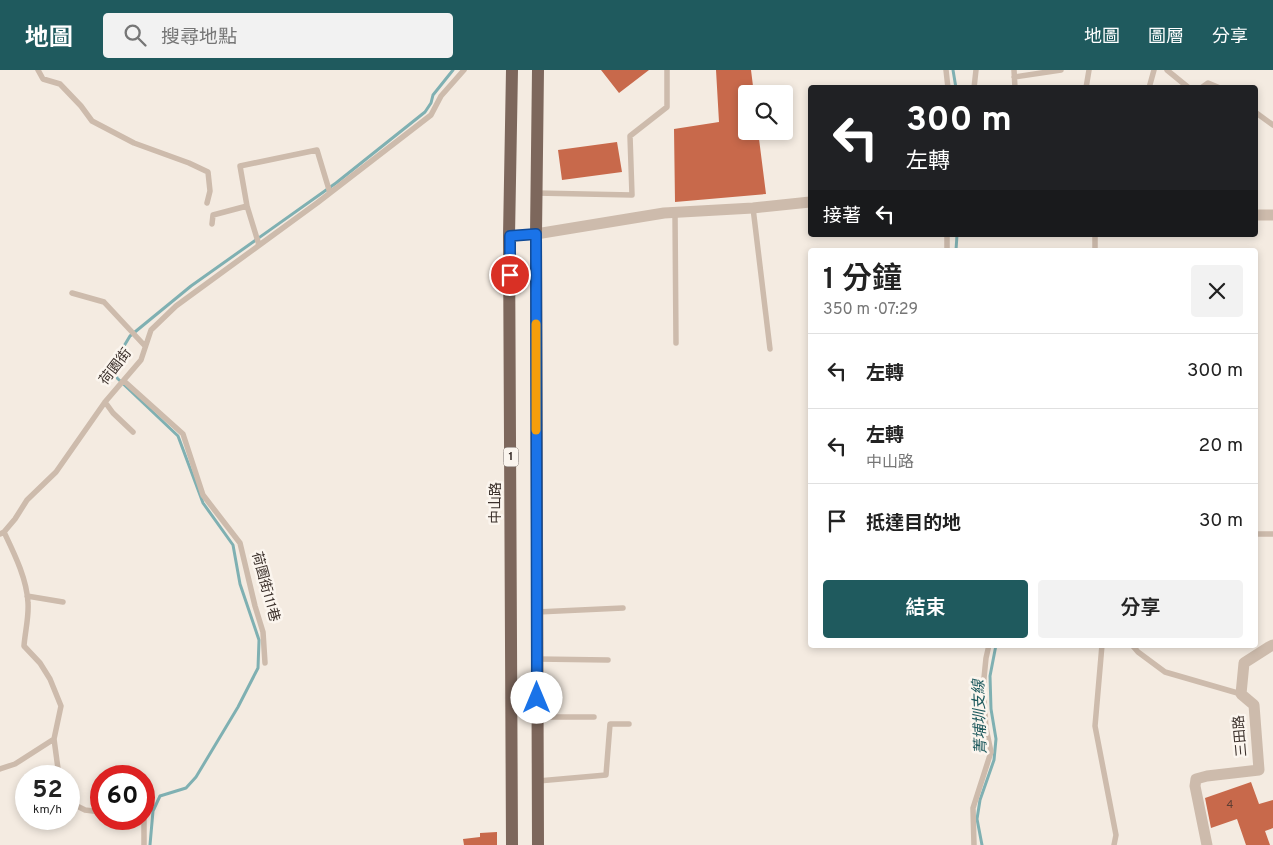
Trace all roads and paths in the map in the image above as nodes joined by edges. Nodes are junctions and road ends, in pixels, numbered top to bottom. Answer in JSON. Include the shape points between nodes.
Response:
{"nodes":[{"id":1,"x":38,"y":70,"type":"edge"},
{"id":2,"x":464,"y":70,"type":"edge"},
{"id":3,"x":512,"y":70,"type":"edge"},
{"id":4,"x":538,"y":70,"type":"edge"},
{"id":5,"x":667,"y":70,"type":"edge"},
{"id":6,"x":946,"y":70,"type":"edge"},
{"id":7,"x":976,"y":70,"type":"edge"},
{"id":8,"x":1061,"y":70,"type":"edge"},
{"id":9,"x":1089,"y":70,"type":"edge"},
{"id":10,"x":1154,"y":70,"type":"edge"},
{"id":11,"x":1167,"y":70,"type":"edge"},
{"id":12,"x":1014,"y":73,"type":"edge"},
{"id":13,"x":948,"y":85,"type":"edge"},
{"id":14,"x":974,"y":85,"type":"edge"},
{"id":15,"x":1086,"y":85,"type":"edge"},
{"id":16,"x":1150,"y":85,"type":"edge"},
{"id":17,"x":1185,"y":85,"type":"edge"},
{"id":18,"x":1258,"y":114,"type":"edge"},
{"id":19,"x":1273,"y":126,"type":"edge"},
{"id":20,"x":330,"y":193,"type":"junction"},
{"id":21,"x":536,"y":193,"type":"junction"},
{"id":22,"x":808,"y":202,"type":"edge"},
{"id":23,"x":207,"y":203,"type":"dead end"},
{"id":24,"x":247,"y":206,"type":"junction"},
{"id":25,"x":754,"y":208,"type":"junction"},
{"id":26,"x":675,"y":213,"type":"junction"},
{"id":27,"x":1273,"y":215,"type":"edge"},
{"id":28,"x":1258,"y":216,"type":"edge"},
{"id":29,"x":212,"y":224,"type":"dead end"},
{"id":30,"x":536,"y":234,"type":"junction"},
{"id":31,"x":510,"y":236,"type":"junction"},
{"id":32,"x":259,"y":245,"type":"junction"},
{"id":33,"x":72,"y":293,"type":"dead end"},
{"id":34,"x":676,"y":343,"type":"dead end"},
{"id":35,"x":145,"y":346,"type":"junction"},
{"id":36,"x":770,"y":349,"type":"dead end"},
{"id":37,"x":124,"y":381,"type":"junction"},
{"id":38,"x":105,"y":402,"type":"junction"},
{"id":39,"x":133,"y":432,"type":"dead end"},
{"id":40,"x":2,"y":533,"type":"edge"},
{"id":41,"x":1258,"y":534,"type":"edge"},
{"id":42,"x":1273,"y":534,"type":"edge"},
{"id":43,"x":27,"y":596,"type":"junction"},
{"id":44,"x":63,"y":602,"type":"dead end"},
{"id":45,"x":623,"y":608,"type":"dead end"},
{"id":46,"x":537,"y":612,"type":"junction"},
{"id":47,"x":1273,"y":645,"type":"edge"},
{"id":48,"x":988,"y":648,"type":"edge"},
{"id":49,"x":1102,"y":648,"type":"edge"},
{"id":50,"x":1135,"y":648,"type":"edge"},
{"id":51,"x":537,"y":659,"type":"junction"},
{"id":52,"x":608,"y":660,"type":"dead end"},
{"id":53,"x":265,"y":663,"type":"dead end"},
{"id":54,"x":1241,"y":694,"type":"junction"},
{"id":55,"x":537,"y":717,"type":"junction"},
{"id":56,"x":594,"y":717,"type":"dead end"},
{"id":57,"x":629,"y":724,"type":"dead end"},
{"id":58,"x":54,"y":739,"type":"junction"},
{"id":59,"x":58,"y":765,"type":"edge"},
{"id":60,"x":0,"y":769,"type":"edge"},
{"id":61,"x":538,"y":781,"type":"junction"},
{"id":62,"x":144,"y":830,"type":"edge"},
{"id":63,"x":144,"y":845,"type":"edge"},
{"id":64,"x":512,"y":845,"type":"edge"},
{"id":65,"x":538,"y":845,"type":"edge"},
{"id":66,"x":974,"y":845,"type":"edge"},
{"id":67,"x":1114,"y":845,"type":"edge"},
{"id":68,"x":1207,"y":845,"type":"edge"}],
"edges":[{"from":1,"to":23,"type":"lane","via":[[43,79],[60,84],[92,120],[134,143],[208,172],[210,191]]},
{"from":2,"to":20,"type":"lane","name":"荷園街","via":[[441,96],[431,115]]},
{"from":3,"to":31,"type":"main road","name":"中山路","number":"1"},
{"from":4,"to":21,"type":"main road","number":"1"},
{"from":5,"to":21,"type":"lane","via":[[667,107],[630,136],[632,195]]},
{"from":6,"to":13,"type":"lane"},
{"from":7,"to":14,"type":"lane"},
{"from":8,"to":12,"type":"lane"},
{"from":9,"to":15,"type":"lane"},
{"from":10,"to":16,"type":"lane"},
{"from":11,"to":17,"type":"lane"},
{"from":18,"to":19,"type":"lane"},
{"from":20,"to":24,"type":"lane","via":[[317,150],[240,166]]},
{"from":20,"to":32,"type":"lane","name":"荷園街"},
{"from":21,"to":30,"type":"main road","number":"1"},
{"from":22,"to":25,"type":"street"},
{"from":24,"to":29,"type":"lane","via":[[213,216]]},
{"from":24,"to":32,"type":"lane"},
{"from":25,"to":26,"type":"street"},
{"from":25,"to":36,"type":"lane"},
{"from":26,"to":30,"type":"street"},
{"from":26,"to":34,"type":"lane"},
{"from":27,"to":28,"type":"street"},
{"from":30,"to":31,"type":"street"},
{"from":30,"to":46,"type":"main road","number":"1"},
{"from":31,"to":64,"type":"main road","name":"中山路","number":"1"},
{"from":32,"to":35,"type":"lane","name":"荷園街","via":[[176,306],[151,330]]},
{"from":33,"to":35,"type":"lane","via":[[104,302]]},
{"from":35,"to":37,"type":"lane","name":"荷園街","via":[[141,360]]},
{"from":37,"to":38,"type":"lane","name":"荷園街"},
{"from":37,"to":53,"type":"lane","name":"荷園街111巷","via":[[183,434],[203,495],[240,543],[263,632]]},
{"from":38,"to":39,"type":"lane"},
{"from":38,"to":40,"type":"lane","name":"荷園街","via":[[56,472],[27,500]]},
{"from":40,"to":43,"type":"lane","name":"荷園街","via":[[13,550]]},
{"from":41,"to":42,"type":"lane"},
{"from":43,"to":44,"type":"lane"},
{"from":43,"to":58,"type":"lane","name":"荷園街","via":[[24,646],[50,679],[61,706]]},
{"from":45,"to":46,"type":"lane"},
{"from":46,"to":51,"type":"main road","number":"1"},
{"from":47,"to":54,"type":"street","via":[[1244,663]]},
{"from":48,"to":66,"type":"lane","via":[[983,688],[991,752],[973,808]]},
{"from":49,"to":67,"type":"lane","via":[[1095,726],[1116,834]]},
{"from":50,"to":54,"type":"lane","via":[[1165,672]]},
{"from":51,"to":52,"type":"lane"},
{"from":51,"to":55,"type":"main road","number":"1"},
{"from":54,"to":68,"type":"street","name":"三田路","via":[[1254,705],[1259,770],[1196,779]]},
{"from":55,"to":56,"type":"lane"},
{"from":55,"to":61,"type":"main road","number":"1"},
{"from":57,"to":61,"type":"lane","via":[[610,724],[606,775]]},
{"from":58,"to":59,"type":"lane","name":"荷園街"},
{"from":58,"to":60,"type":"lane","via":[[15,764]]},
{"from":61,"to":65,"type":"main road","number":"1"},
{"from":62,"to":63,"type":"lane"}]}
